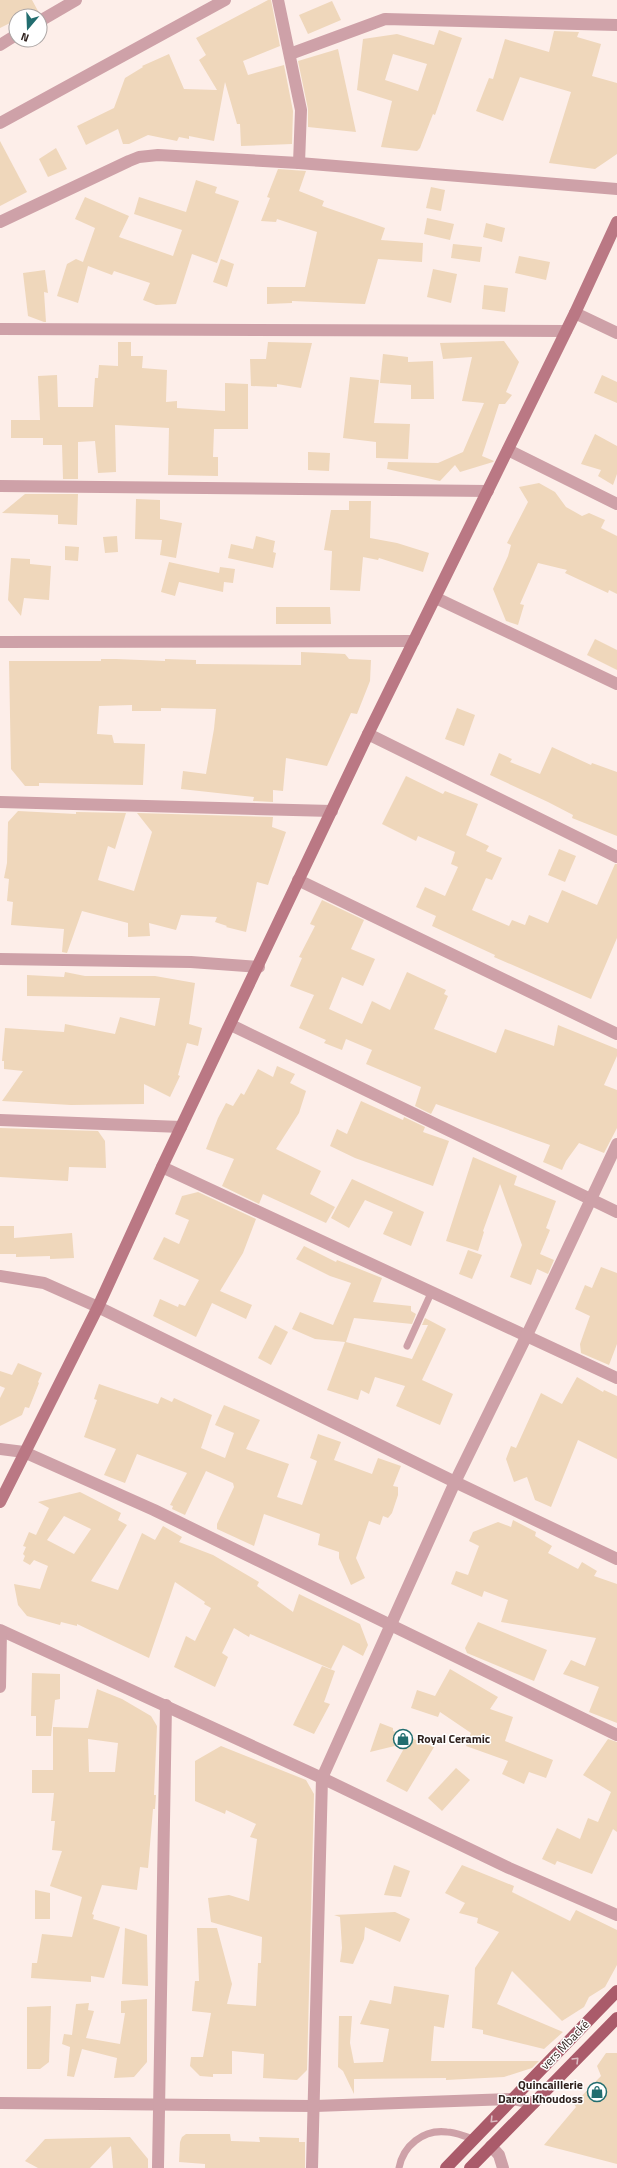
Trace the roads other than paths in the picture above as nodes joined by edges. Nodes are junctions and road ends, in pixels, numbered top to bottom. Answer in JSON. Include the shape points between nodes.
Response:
{"nodes":[{"id":1,"x":76,"y":0,"type":"edge"},
{"id":2,"x":225,"y":0,"type":"edge"},
{"id":3,"x":278,"y":0,"type":"edge"},
{"id":4,"x":48,"y":16,"type":"edge"},
{"id":5,"x":617,"y":25,"type":"edge"},
{"id":6,"x":290,"y":54,"type":"junction"},
{"id":7,"x":0,"y":123,"type":"edge"},
{"id":8,"x":299,"y":163,"type":"junction"},
{"id":9,"x":617,"y":189,"type":"edge"},
{"id":10,"x":0,"y":222,"type":"edge"},
{"id":11,"x":617,"y":222,"type":"edge"},
{"id":12,"x":575,"y":313,"type":"junction"},
{"id":13,"x":0,"y":329,"type":"edge"},
{"id":14,"x":566,"y":331,"type":"junction"},
{"id":15,"x":617,"y":333,"type":"edge"},
{"id":16,"x":508,"y":450,"type":"junction"},
{"id":17,"x":0,"y":486,"type":"edge"},
{"id":18,"x":488,"y":491,"type":"junction"},
{"id":19,"x":617,"y":504,"type":"edge"},
{"id":20,"x":436,"y":598,"type":"junction"},
{"id":21,"x":414,"y":641,"type":"junction"},
{"id":22,"x":0,"y":642,"type":"edge"},
{"id":23,"x":617,"y":684,"type":"edge"},
{"id":24,"x":368,"y":734,"type":"junction"},
{"id":25,"x":0,"y":802,"type":"edge"},
{"id":26,"x":332,"y":811,"type":"junction"},
{"id":27,"x":617,"y":857,"type":"edge"},
{"id":28,"x":298,"y":880,"type":"junction"},
{"id":29,"x":0,"y":959,"type":"edge"},
{"id":30,"x":258,"y":967,"type":"junction"},
{"id":31,"x":231,"y":1026,"type":"junction"},
{"id":32,"x":617,"y":1034,"type":"edge"},
{"id":33,"x":0,"y":1120,"type":"edge"},
{"id":34,"x":181,"y":1127,"type":"junction"},
{"id":35,"x":617,"y":1144,"type":"edge"},
{"id":36,"x":162,"y":1167,"type":"junction"},
{"id":37,"x":590,"y":1199,"type":"junction"},
{"id":38,"x":617,"y":1212,"type":"edge"},
{"id":39,"x":0,"y":1276,"type":"edge"},
{"id":40,"x":432,"y":1291,"type":"junction"},
{"id":41,"x":98,"y":1308,"type":"junction"},
{"id":42,"x":527,"y":1335,"type":"junction"},
{"id":43,"x":407,"y":1346,"type":"dead end"},
{"id":44,"x":617,"y":1378,"type":"edge"},
{"id":45,"x":0,"y":1449,"type":"edge"},
{"id":46,"x":24,"y":1452,"type":"junction"},
{"id":47,"x":454,"y":1482,"type":"junction"},
{"id":48,"x":0,"y":1502,"type":"edge"},
{"id":49,"x":617,"y":1560,"type":"edge"},
{"id":50,"x":390,"y":1625,"type":"junction"},
{"id":51,"x":1,"y":1630,"type":"edge"},
{"id":52,"x":0,"y":1687,"type":"edge"},
{"id":53,"x":166,"y":1705,"type":"junction"},
{"id":54,"x":617,"y":1735,"type":"edge"},
{"id":55,"x":322,"y":1778,"type":"junction"},
{"id":56,"x":617,"y":1915,"type":"edge"},
{"id":57,"x":617,"y":1991,"type":"edge"},
{"id":58,"x":617,"y":2018,"type":"edge"},
{"id":59,"x":512,"y":2099,"type":"junction"},
{"id":60,"x":0,"y":2103,"type":"edge"},
{"id":61,"x":158,"y":2103,"type":"junction"},
{"id":62,"x":534,"y":2103,"type":"junction"},
{"id":63,"x":315,"y":2106,"type":"junction"},
{"id":64,"x":474,"y":2139,"type":"junction"},
{"id":65,"x":491,"y":2146,"type":"junction"},
{"id":66,"x":158,"y":2168,"type":"edge"},
{"id":67,"x":312,"y":2168,"type":"edge"},
{"id":68,"x":399,"y":2168,"type":"edge"},
{"id":69,"x":446,"y":2168,"type":"edge"},
{"id":70,"x":470,"y":2168,"type":"edge"},
{"id":71,"x":503,"y":2168,"type":"edge"}],
"edges":[{"from":1,"to":4,"type":"street"},
{"from":2,"to":7,"type":"street"},
{"from":3,"to":6,"type":"street"},
{"from":5,"to":6,"type":"street","via":[[384,19]]},
{"from":6,"to":8,"type":"street","via":[[302,120]]},
{"from":8,"to":9,"type":"street"},
{"from":8,"to":10,"type":"street","via":[[158,155],[139,157]]},
{"from":11,"to":12,"type":"street"},
{"from":12,"to":14,"type":"street"},
{"from":12,"to":15,"type":"street"},
{"from":13,"to":14,"type":"street"},
{"from":14,"to":16,"type":"street"},
{"from":16,"to":18,"type":"street"},
{"from":16,"to":19,"type":"street"},
{"from":17,"to":18,"type":"street"},
{"from":18,"to":20,"type":"street"},
{"from":20,"to":21,"type":"street"},
{"from":20,"to":23,"type":"street"},
{"from":21,"to":22,"type":"street"},
{"from":21,"to":24,"type":"street"},
{"from":24,"to":26,"type":"street"},
{"from":24,"to":27,"type":"street"},
{"from":25,"to":26,"type":"street"},
{"from":26,"to":28,"type":"street"},
{"from":28,"to":30,"type":"street"},
{"from":28,"to":32,"type":"street"},
{"from":29,"to":30,"type":"street","via":[[191,962]]},
{"from":30,"to":31,"type":"street"},
{"from":31,"to":34,"type":"street"},
{"from":31,"to":37,"type":"street"},
{"from":33,"to":34,"type":"street"},
{"from":34,"to":36,"type":"street"},
{"from":35,"to":37,"type":"street"},
{"from":36,"to":40,"type":"street"},
{"from":36,"to":41,"type":"street"},
{"from":37,"to":38,"type":"street"},
{"from":37,"to":42,"type":"street"},
{"from":39,"to":41,"type":"street","via":[[44,1283]]},
{"from":40,"to":42,"type":"street"},
{"from":40,"to":43,"type":"lane"},
{"from":41,"to":46,"type":"street"},
{"from":41,"to":47,"type":"street"},
{"from":42,"to":44,"type":"street"},
{"from":42,"to":47,"type":"street"},
{"from":45,"to":46,"type":"street"},
{"from":46,"to":48,"type":"street"},
{"from":46,"to":50,"type":"street","via":[[218,1540]]},
{"from":47,"to":49,"type":"street"},
{"from":47,"to":50,"type":"street"},
{"from":50,"to":54,"type":"street"},
{"from":50,"to":55,"type":"street"},
{"from":51,"to":52,"type":"street"},
{"from":51,"to":53,"type":"street"},
{"from":53,"to":55,"type":"street"},
{"from":53,"to":61,"type":"street"},
{"from":55,"to":56,"type":"street","via":[[509,1868]]},
{"from":55,"to":63,"type":"street"},
{"from":57,"to":59,"type":"main road","name":"vers Mbacké"},
{"from":62,"to":58,"type":"main road","name":"vers Mbacké","one_way":true},
{"from":59,"to":62,"type":"street"},
{"from":59,"to":63,"type":"street"},
{"from":59,"to":64,"type":"main road","name":"vers Mbacké","one_way":true},
{"from":60,"to":61,"type":"street"},
{"from":61,"to":63,"type":"street"},
{"from":61,"to":66,"type":"street"},
{"from":62,"to":65,"type":"main road","name":"vers Mbacké"},
{"from":63,"to":67,"type":"street"},
{"from":64,"to":68,"type":"lane","via":[[446,2132],[426,2134],[411,2143],[403,2153]]},
{"from":64,"to":69,"type":"main road","name":"vers Mbacké"},
{"from":65,"to":70,"type":"main road","name":"vers Mbacké"},
{"from":65,"to":71,"type":"street","via":[[499,2156]]}]}
